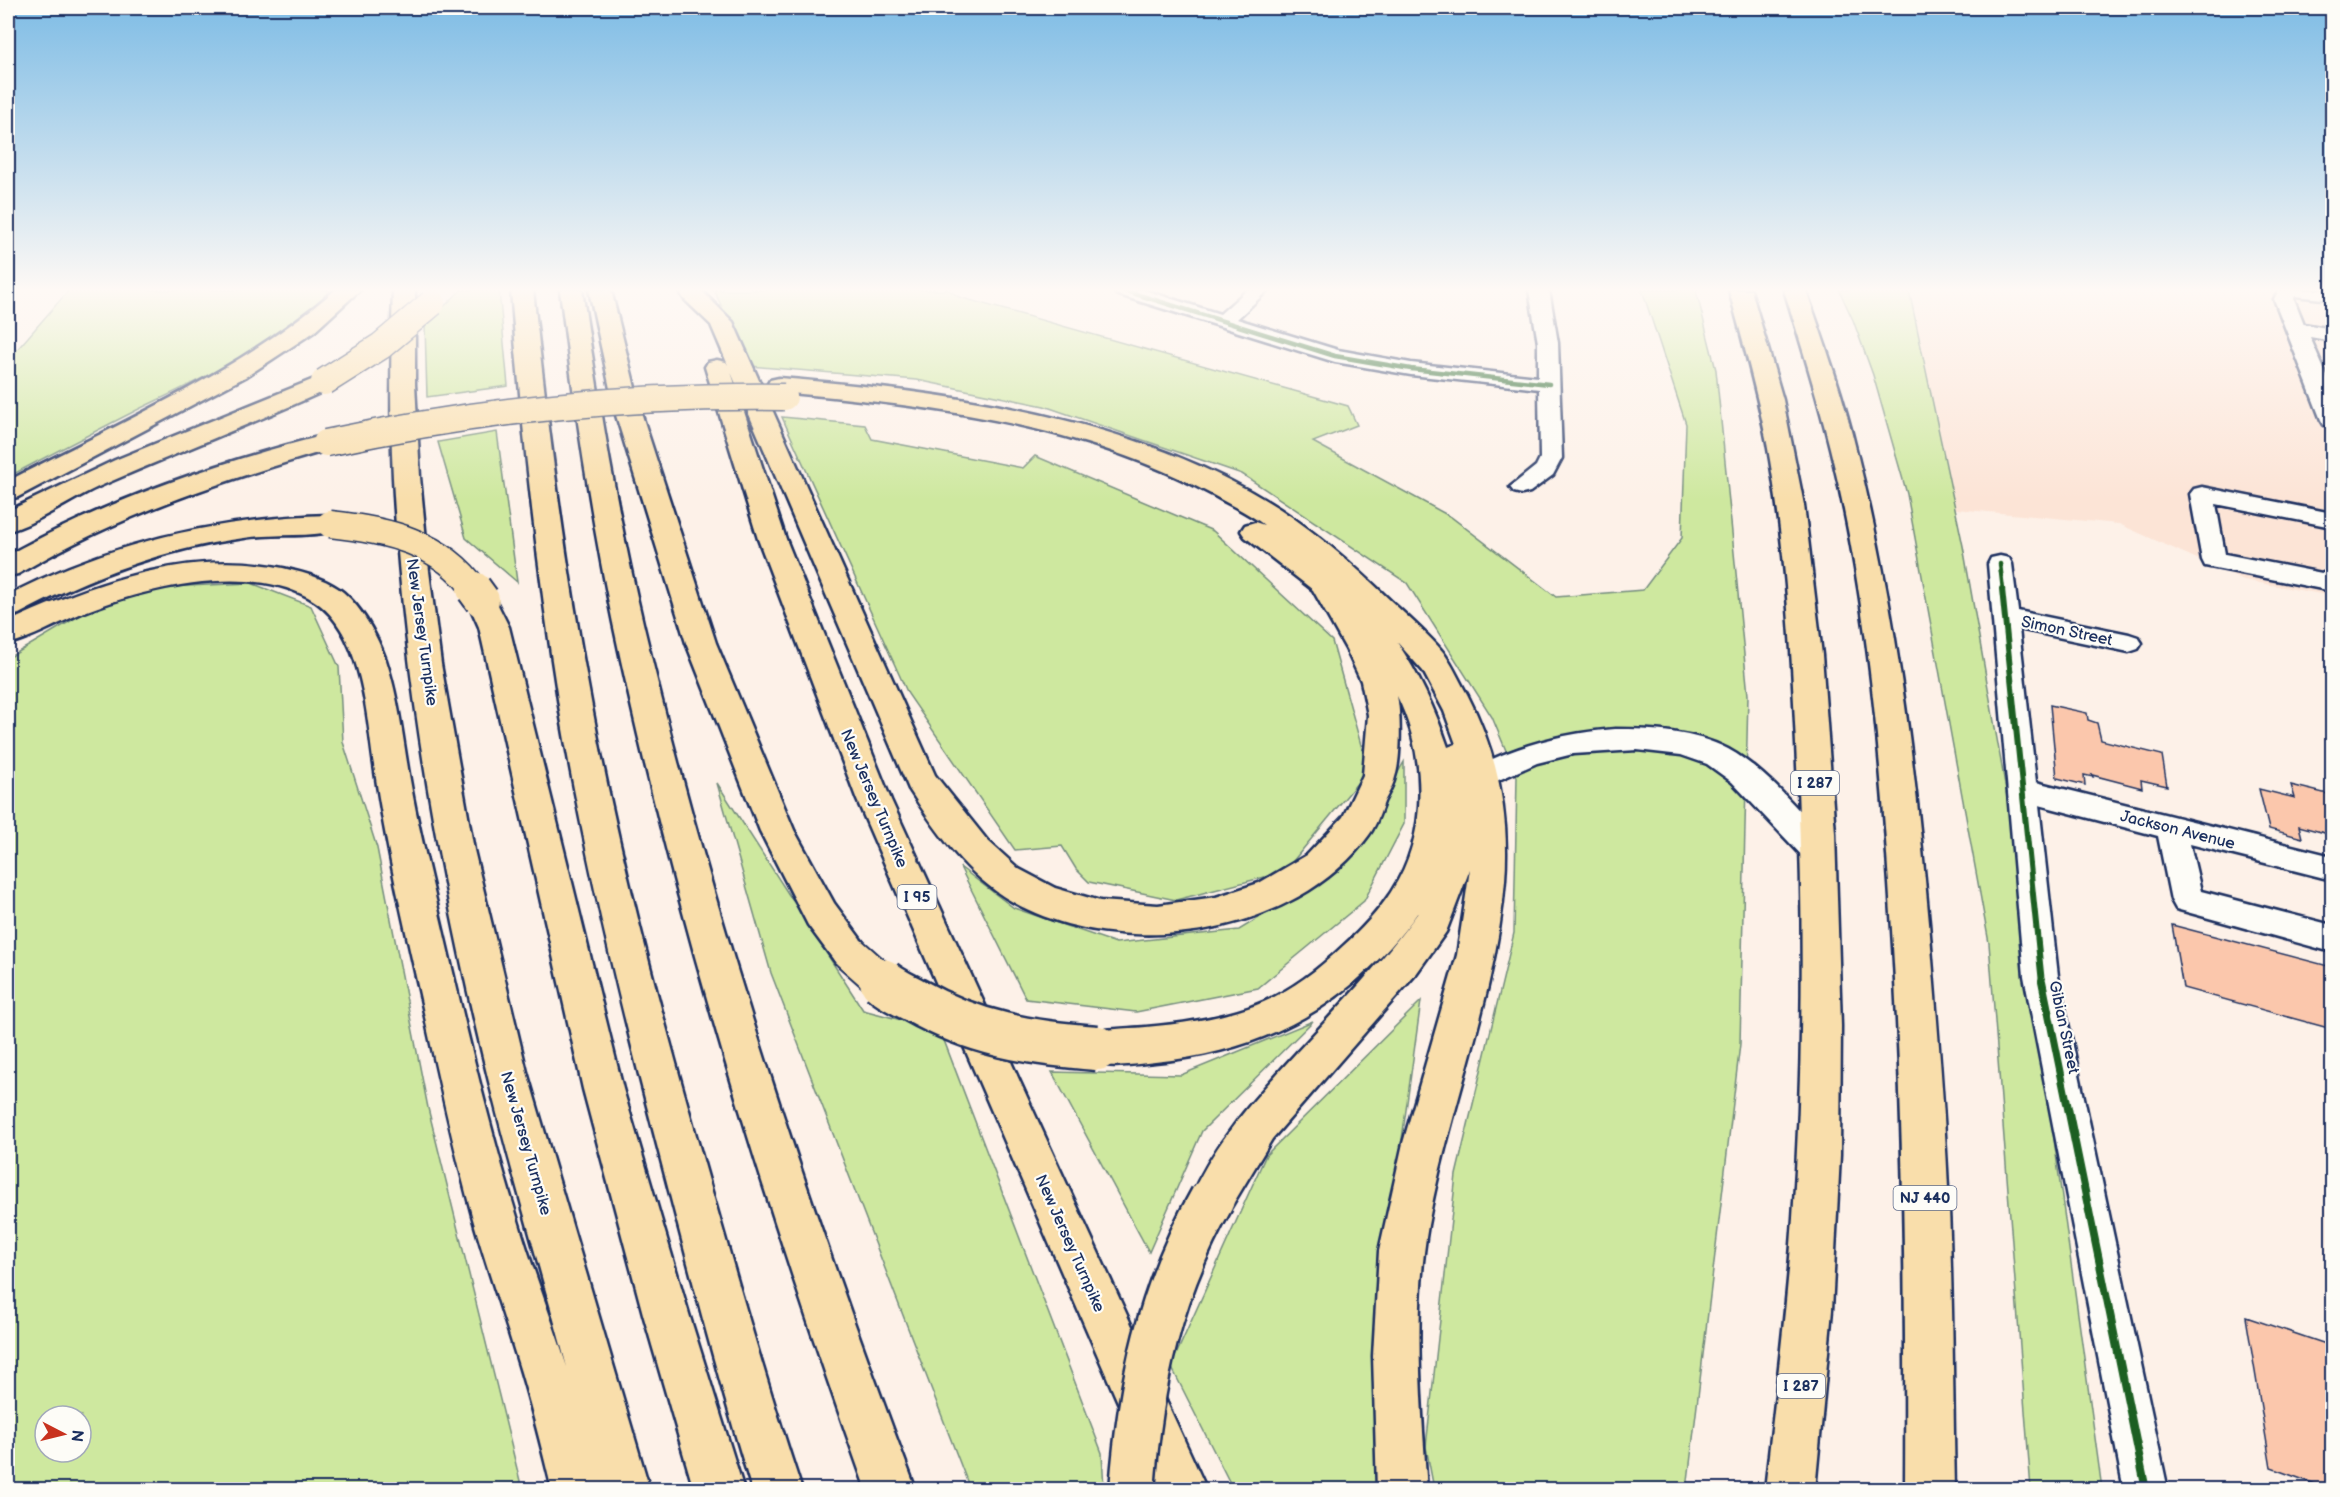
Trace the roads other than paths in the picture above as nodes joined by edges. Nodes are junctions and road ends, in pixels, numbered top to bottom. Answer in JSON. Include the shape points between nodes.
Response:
{"nodes":[{"id":1,"x":256,"y":360,"type":"edge"},
{"id":2,"x":360,"y":360,"type":"edge"},
{"id":3,"x":402,"y":360,"type":"edge"},
{"id":4,"x":529,"y":360,"type":"edge"},
{"id":5,"x":581,"y":360,"type":"edge"},
{"id":6,"x":616,"y":360,"type":"edge"},
{"id":7,"x":715,"y":360,"type":"edge"},
{"id":8,"x":738,"y":360,"type":"edge"},
{"id":9,"x":1355,"y":360,"type":"edge"},
{"id":10,"x":1548,"y":360,"type":"edge"},
{"id":11,"x":1760,"y":360,"type":"edge"},
{"id":12,"x":1817,"y":360,"type":"edge"},
{"id":13,"x":2312,"y":360,"type":"edge"},
{"id":14,"x":1549,"y":384,"type":"junction"},
{"id":15,"x":2326,"y":387,"type":"edge"},
{"id":16,"x":782,"y":391,"type":"junction"},
{"id":17,"x":2332,"y":420,"type":"edge"},
{"id":18,"x":327,"y":437,"type":"junction"},
{"id":19,"x":1522,"y":487,"type":"dead end"},
{"id":20,"x":8,"y":490,"type":"edge"},
{"id":21,"x":2332,"y":520,"type":"edge"},
{"id":22,"x":8,"y":522,"type":"edge"},
{"id":23,"x":8,"y":549,"type":"edge"},
{"id":24,"x":2000,"y":564,"type":"dead end"},
{"id":25,"x":8,"y":567,"type":"edge"},
{"id":26,"x":2332,"y":583,"type":"edge"},
{"id":27,"x":1326,"y":588,"type":"junction"},
{"id":28,"x":8,"y":607,"type":"edge"},
{"id":29,"x":2006,"y":617,"type":"junction"},
{"id":30,"x":8,"y":634,"type":"edge"},
{"id":31,"x":2128,"y":643,"type":"dead end"},
{"id":32,"x":1414,"y":644,"type":"junction"},
{"id":33,"x":1483,"y":776,"type":"junction"},
{"id":34,"x":2023,"y":790,"type":"junction"},
{"id":35,"x":2171,"y":827,"type":"junction"},
{"id":36,"x":1819,"y":853,"type":"junction"},
{"id":37,"x":2332,"y":868,"type":"edge"},
{"id":38,"x":2332,"y":938,"type":"edge"},
{"id":39,"x":577,"y":1490,"type":"edge"},
{"id":40,"x":625,"y":1490,"type":"edge"},
{"id":41,"x":719,"y":1490,"type":"edge"},
{"id":42,"x":777,"y":1490,"type":"edge"},
{"id":43,"x":891,"y":1490,"type":"edge"},
{"id":44,"x":1132,"y":1490,"type":"edge"},
{"id":45,"x":1182,"y":1490,"type":"edge"},
{"id":46,"x":1402,"y":1490,"type":"edge"},
{"id":47,"x":1790,"y":1490,"type":"edge"},
{"id":48,"x":1930,"y":1490,"type":"edge"},
{"id":49,"x":2146,"y":1490,"type":"edge"}],
"edges":[{"from":1,"to":20,"type":"highway"},
{"from":2,"to":22,"type":"highway","bridge":true,"via":[[324,382],[75,488]]},
{"from":3,"to":40,"type":"highway","name":"New Jersey Turnpike","via":[[403,446],[411,545],[452,826],[497,1035]]},
{"from":4,"to":42,"type":"highway","via":[[545,506],[569,670],[603,846],[664,1094],[750,1408]]},
{"from":5,"to":43,"type":"highway","via":[[600,487],[633,650],[675,818],[742,1051],[847,1371]]},
{"from":6,"to":27,"type":"highway","bridge":true,"via":[[628,412],[701,643],[777,831],[821,914],[849,952],[885,984],[935,1012],[988,1033],[1041,1044],[1097,1048],[1157,1046],[1215,1036],[1271,1016],[1324,986],[1368,950],[1404,906],[1433,840],[1438,780],[1431,744],[1399,668],[1350,606]]},
{"from":7,"to":45,"type":"highway","name":"New Jersey Turnpike","number":"I 95","via":[[771,539],[874,800]]},
{"from":8,"to":27,"type":"highway","via":[[921,780],[974,853],[1005,879],[1046,901],[1099,916],[1151,920],[1202,916],[1253,903],[1294,883],[1331,857],[1359,824],[1376,787],[1384,714],[1373,674]]},
{"from":9,"to":14,"type":"street"},
{"from":10,"to":14,"type":"street"},
{"from":11,"to":36,"type":"highway","number":"I 287","via":[[1778,437],[1797,560]]},
{"from":12,"to":48,"type":"highway","number":"NJ 440","via":[[1846,465],[1876,615],[1895,747],[1923,1121]]},
{"from":13,"to":15,"type":"street"},
{"from":14,"to":19,"type":"street","via":[[1551,458],[1545,470]]},
{"from":15,"to":17,"type":"street"},
{"from":16,"to":18,"type":"highway","bridge":true,"via":[[565,403]]},
{"from":16,"to":27,"type":"highway","via":[[954,416],[1050,439],[1129,465],[1230,514],[1281,549]]},
{"from":16,"to":32,"type":"highway","via":[[861,390],[963,404],[1105,438],[1164,460],[1243,497],[1291,528],[1378,601]]},
{"from":18,"to":23,"type":"highway","via":[[206,467],[126,495]]},
{"from":18,"to":25,"type":"highway","via":[[141,504]]},
{"from":21,"to":26,"type":"street","via":[[2202,494],[2214,560]]},
{"from":24,"to":29,"type":"street","name":"Gibian Street"},
{"from":28,"to":41,"type":"highway","bridge":true,"via":[[89,568],[190,537],[283,524],[368,527],[402,536],[436,551],[461,572],[482,600],[494,627],[603,1089]]},
{"from":29,"to":31,"type":"street","name":"Simon Street"},
{"from":29,"to":34,"type":"street","name":"Gibian Street"},
{"from":30,"to":39,"type":"highway","via":[[114,590],[166,577],[216,572],[259,573],[300,580],[334,600],[355,624],[375,682],[439,994],[494,1214]]},
{"from":32,"to":33,"type":"highway","via":[[1433,662],[1455,700]]},
{"from":32,"to":44,"type":"highway","bridge":true,"via":[[1457,742],[1462,772],[1463,823],[1448,885],[1419,943],[1257,1125],[1182,1254],[1157,1329],[1139,1415]]},
{"from":33,"to":36,"type":"street","via":[[1556,747],[1631,740],[1672,741],[1718,756],[1754,786]]},
{"from":33,"to":46,"type":"highway","via":[[1490,826],[1481,932],[1416,1180],[1399,1271],[1396,1382]]},
{"from":34,"to":35,"type":"street","name":"Jackson Avenue"},
{"from":34,"to":49,"type":"street","name":"Gibian Street","via":[[2041,976]]},
{"from":35,"to":37,"type":"street","name":"Jackson Avenue"},
{"from":35,"to":38,"type":"street","via":[[2187,900]]},
{"from":36,"to":47,"type":"highway","number":"I 287","via":[[1821,1071],[1811,1283]]}]}
